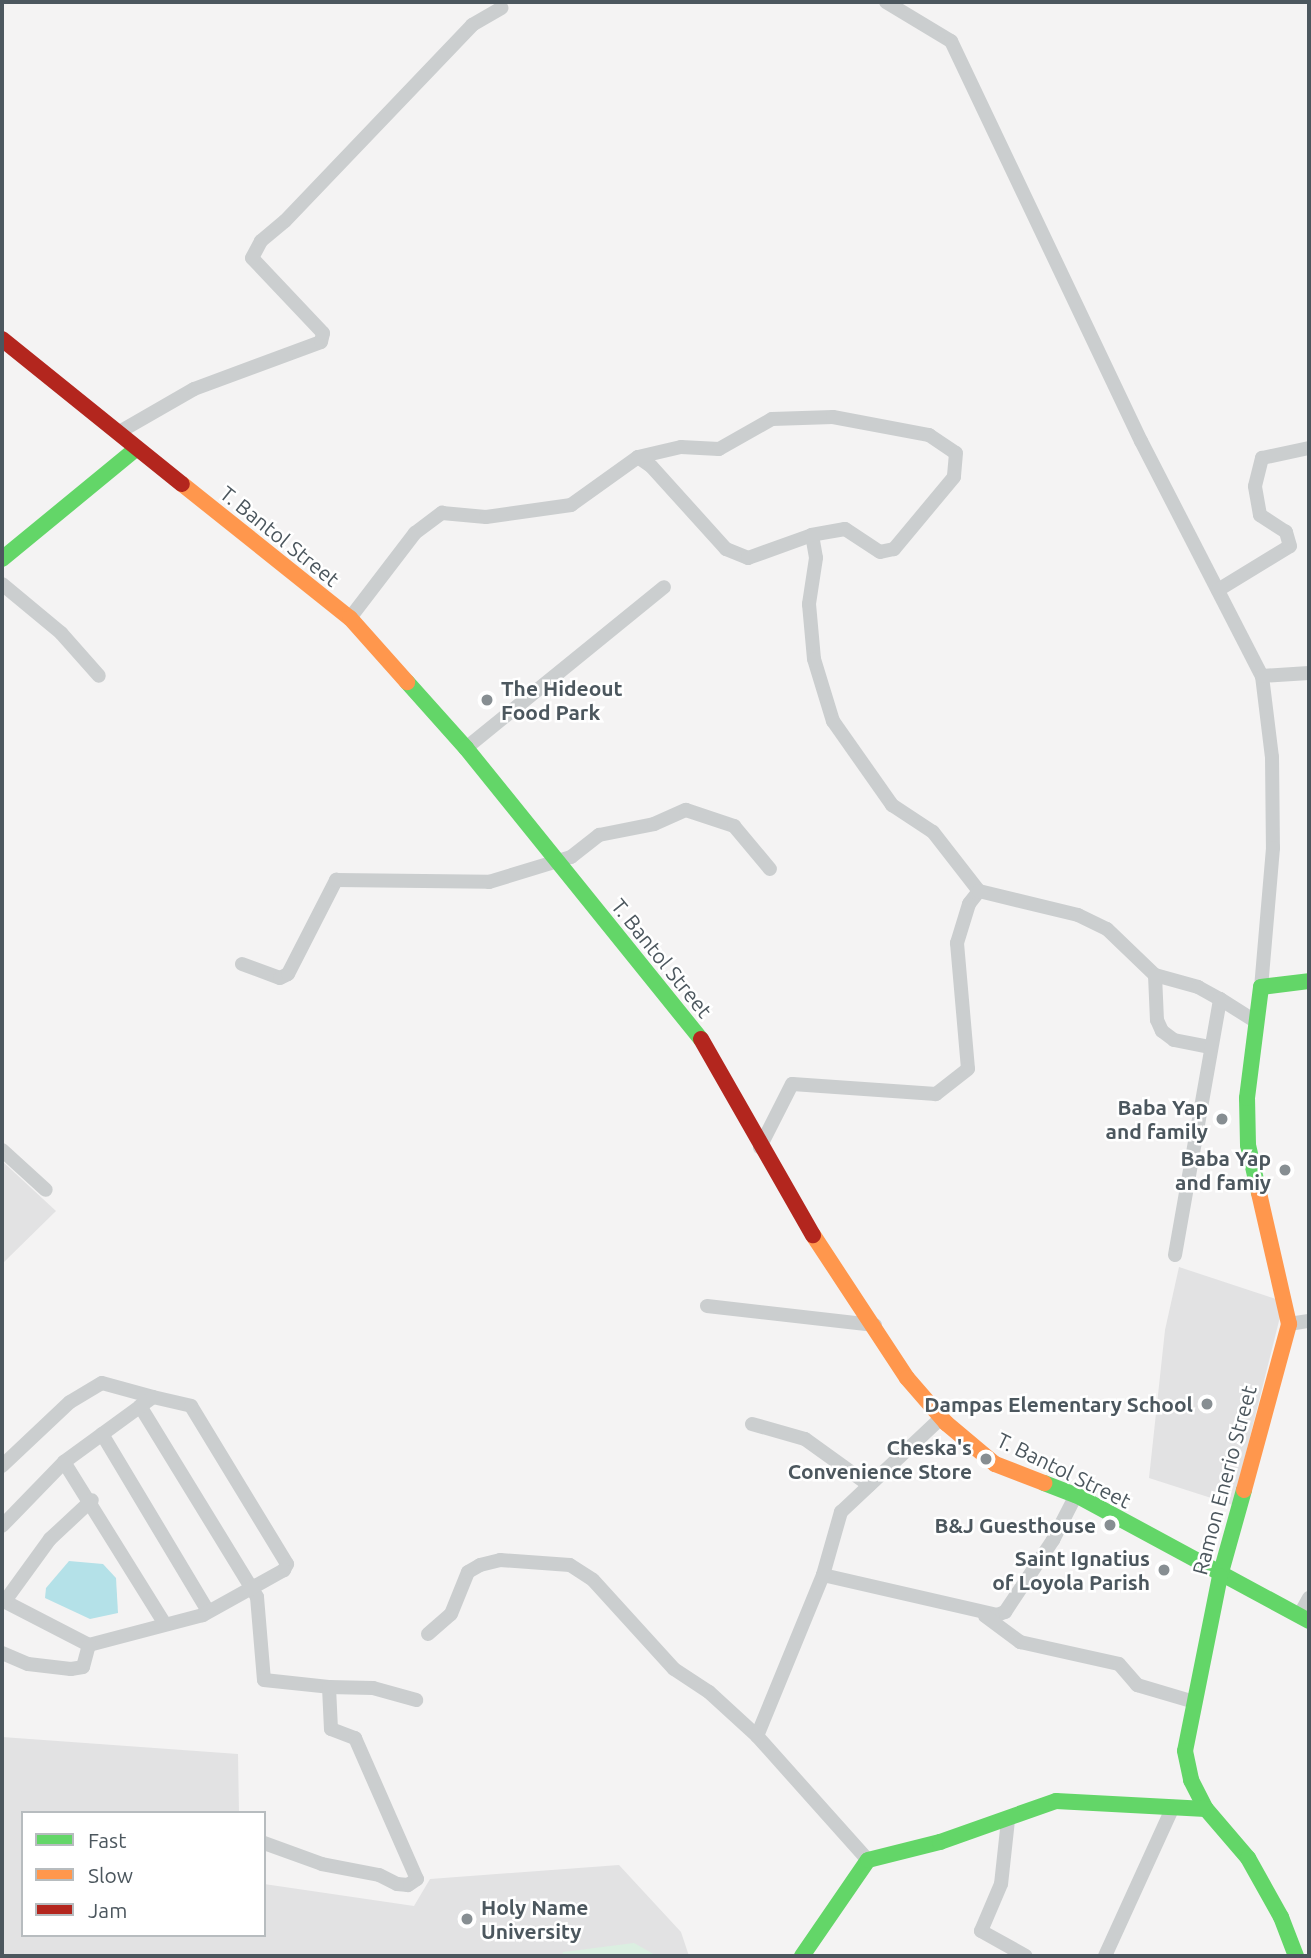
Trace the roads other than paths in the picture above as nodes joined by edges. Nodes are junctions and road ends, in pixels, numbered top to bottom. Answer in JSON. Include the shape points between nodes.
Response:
{"nodes":[{"id":1,"x":886,"y":2,"type":"edge"},
{"id":2,"x":502,"y":8,"type":"dead end"},
{"id":3,"x":2,"y":339,"type":"edge"},
{"id":4,"x":121,"y":431,"type":"junction"},
{"id":5,"x":1309,"y":447,"type":"edge"},
{"id":6,"x":136,"y":449,"type":"junction"},
{"id":7,"x":638,"y":457,"type":"junction"},
{"id":8,"x":812,"y":535,"type":"junction"},
{"id":9,"x":2,"y":559,"type":"edge"},
{"id":10,"x":2,"y":584,"type":"edge"},
{"id":11,"x":664,"y":587,"type":"dead end"},
{"id":12,"x":1218,"y":590,"type":"junction"},
{"id":13,"x":350,"y":618,"type":"junction"},
{"id":14,"x":1309,"y":673,"type":"edge"},
{"id":15,"x":99,"y":676,"type":"dead end"},
{"id":16,"x":1262,"y":676,"type":"junction"},
{"id":17,"x":466,"y":748,"type":"junction"},
{"id":18,"x":556,"y":863,"type":"junction"},
{"id":19,"x":770,"y":869,"type":"dead end"},
{"id":20,"x":979,"y":891,"type":"junction"},
{"id":21,"x":242,"y":964,"type":"dead end"},
{"id":22,"x":1154,"y":975,"type":"junction"},
{"id":23,"x":1309,"y":981,"type":"edge"},
{"id":24,"x":1261,"y":987,"type":"junction"},
{"id":25,"x":1220,"y":999,"type":"junction"},
{"id":26,"x":1255,"y":1021,"type":"junction"},
{"id":27,"x":1210,"y":1047,"type":"junction"},
{"id":28,"x":760,"y":1147,"type":"junction"},
{"id":29,"x":2,"y":1150,"type":"edge"},
{"id":30,"x":46,"y":1189,"type":"dead end"},
{"id":31,"x":1175,"y":1255,"type":"dead end"},
{"id":32,"x":707,"y":1306,"type":"dead end"},
{"id":33,"x":1309,"y":1321,"type":"edge"},
{"id":34,"x":1289,"y":1324,"type":"junction"},
{"id":35,"x":875,"y":1325,"type":"junction"},
{"id":36,"x":153,"y":1397,"type":"junction"},
{"id":37,"x":140,"y":1406,"type":"junction"},
{"id":38,"x":941,"y":1418,"type":"junction"},
{"id":39,"x":752,"y":1424,"type":"dead end"},
{"id":40,"x":102,"y":1434,"type":"junction"},
{"id":41,"x":64,"y":1462,"type":"junction"},
{"id":42,"x":2,"y":1465,"type":"edge"},
{"id":43,"x":869,"y":1485,"type":"junction"},
{"id":44,"x":1076,"y":1495,"type":"junction"},
{"id":45,"x":92,"y":1500,"type":"junction"},
{"id":46,"x":2,"y":1526,"type":"edge"},
{"id":47,"x":824,"y":1575,"type":"junction"},
{"id":48,"x":1220,"y":1576,"type":"junction"},
{"id":49,"x":248,"y":1587,"type":"junction"},
{"id":50,"x":1309,"y":1598,"type":"edge"},
{"id":51,"x":3,"y":1600,"type":"edge"},
{"id":52,"x":208,"y":1611,"type":"junction"},
{"id":53,"x":985,"y":1616,"type":"junction"},
{"id":54,"x":1304,"y":1618,"type":"edge"},
{"id":55,"x":165,"y":1623,"type":"junction"},
{"id":56,"x":428,"y":1634,"type":"dead end"},
{"id":57,"x":89,"y":1645,"type":"junction"},
{"id":58,"x":2,"y":1653,"type":"edge"},
{"id":59,"x":329,"y":1687,"type":"junction"},
{"id":60,"x":416,"y":1700,"type":"dead end"},
{"id":61,"x":1191,"y":1701,"type":"junction"},
{"id":62,"x":757,"y":1736,"type":"junction"},
{"id":63,"x":1173,"y":1807,"type":"junction"},
{"id":64,"x":1206,"y":1809,"type":"junction"},
{"id":65,"x":1009,"y":1820,"type":"junction"},
{"id":66,"x":266,"y":1844,"type":"edge"},
{"id":67,"x":868,"y":1860,"type":"junction"},
{"id":68,"x":802,"y":1956,"type":"edge"},
{"id":69,"x":1026,"y":1956,"type":"edge"},
{"id":70,"x":1105,"y":1956,"type":"edge"},
{"id":71,"x":1296,"y":1956,"type":"edge"}],
"edges":[{"from":1,"to":12,"type":"street","via":[[951,41],[1141,441]]},
{"from":2,"to":4,"type":"street","via":[[472,25],[261,241],[252,258],[323,334],[321,342],[194,389]]},
{"from":3,"to":4,"type":"main road","name":"T. Bantol Street"},
{"from":4,"to":6,"type":"main road","name":"T. Bantol Street"},
{"from":5,"to":12,"type":"street","via":[[1262,458],[1255,486],[1261,515],[1286,532],[1290,546]]},
{"from":6,"to":9,"type":"main road"},
{"from":6,"to":13,"type":"main road","name":"T. Bantol Street"},
{"from":7,"to":8,"type":"street","via":[[726,549],[748,558]]},
{"from":7,"to":8,"type":"street","via":[[681,447],[719,449],[772,419],[833,417],[929,435],[956,453],[954,477],[894,549],[880,552],[845,529]]},
{"from":7,"to":13,"type":"street","via":[[571,505],[486,517],[442,513],[415,533]]},
{"from":8,"to":20,"type":"street","via":[[816,558],[809,604],[814,659],[833,720],[892,805],[933,832]]},
{"from":10,"to":15,"type":"street","via":[[61,633]]},
{"from":11,"to":17,"type":"street"},
{"from":12,"to":16,"type":"street"},
{"from":13,"to":17,"type":"main road","name":"T. Bantol Street"},
{"from":14,"to":16,"type":"street"},
{"from":16,"to":24,"type":"street","via":[[1272,757],[1273,848]]},
{"from":17,"to":18,"type":"main road","name":"T. Bantol Street"},
{"from":18,"to":19,"type":"street","via":[[599,835],[697,810],[734,826]]},
{"from":18,"to":21,"type":"street","via":[[489,881],[336,880],[288,974],[280,978]]},
{"from":18,"to":28,"type":"main road","name":"T. Bantol Street","via":[[693,1026]]},
{"from":20,"to":22,"type":"street","via":[[1051,905],[1107,929]]},
{"from":20,"to":28,"type":"street","via":[[969,904],[957,943],[968,1069],[936,1094],[792,1084]]},
{"from":22,"to":25,"type":"street","via":[[1198,987]]},
{"from":22,"to":27,"type":"street","via":[[1162,1031],[1174,1040]]},
{"from":23,"to":24,"type":"main road"},
{"from":24,"to":26,"type":"main road","name":"Ramon Enerio Street"},
{"from":25,"to":26,"type":"street"},
{"from":25,"to":27,"type":"street"},
{"from":26,"to":34,"type":"main road","name":"Ramon Enerio Street","via":[[1247,1098],[1248,1145]]},
{"from":27,"to":31,"type":"street"},
{"from":28,"to":35,"type":"main road","name":"T. Bantol Street"},
{"from":29,"to":30,"type":"street"},
{"from":32,"to":35,"type":"street"},
{"from":33,"to":34,"type":"street"},
{"from":34,"to":48,"type":"main road","name":"Ramon Enerio Street"},
{"from":35,"to":38,"type":"main road","name":"T. Bantol Street","via":[[908,1378]]},
{"from":36,"to":37,"type":"street"},
{"from":36,"to":42,"type":"street","via":[[102,1383],[71,1402]]},
{"from":36,"to":49,"type":"street","via":[[191,1406],[287,1564],[284,1570]]},
{"from":37,"to":40,"type":"street"},
{"from":37,"to":49,"type":"street"},
{"from":38,"to":43,"type":"street"},
{"from":38,"to":44,"type":"main road","name":"T. Bantol Street","via":[[995,1464]]},
{"from":39,"to":43,"type":"street","via":[[805,1439]]},
{"from":40,"to":41,"type":"street"},
{"from":40,"to":52,"type":"street"},
{"from":41,"to":45,"type":"street"},
{"from":41,"to":46,"type":"street"},
{"from":43,"to":47,"type":"street","via":[[841,1513]]},
{"from":44,"to":48,"type":"main road","name":"T. Bantol Street"},
{"from":44,"to":53,"type":"street","via":[[1053,1540],[1005,1612]]},
{"from":45,"to":51,"type":"street","via":[[50,1539]]},
{"from":45,"to":55,"type":"street"},
{"from":47,"to":53,"type":"street"},
{"from":47,"to":62,"type":"street"},
{"from":48,"to":54,"type":"main road","name":"T. Bantol Street"},
{"from":48,"to":61,"type":"main road","name":"Ramon Enerio Street"},
{"from":49,"to":52,"type":"street"},
{"from":49,"to":59,"type":"street","via":[[261,1612],[264,1680]]},
{"from":50,"to":54,"type":"street"},
{"from":51,"to":57,"type":"street"},
{"from":52,"to":55,"type":"street"},
{"from":53,"to":61,"type":"street","via":[[1020,1642],[1119,1664],[1137,1685]]},
{"from":55,"to":57,"type":"street"},
{"from":56,"to":62,"type":"street","via":[[451,1614],[468,1572],[480,1565],[500,1560],[570,1565],[593,1580],[664,1660],[709,1692]]},
{"from":57,"to":58,"type":"street","via":[[83,1667],[71,1669],[28,1664]]},
{"from":59,"to":60,"type":"street","via":[[373,1688]]},
{"from":59,"to":66,"type":"street","via":[[331,1729],[355,1738],[418,1879],[408,1885],[397,1884]]},
{"from":61,"to":64,"type":"main road","name":"Ramon Enerio Street","via":[[1185,1751],[1191,1780]]},
{"from":62,"to":67,"type":"street"},
{"from":63,"to":64,"type":"main road"},
{"from":63,"to":65,"type":"main road","via":[[1056,1801]]},
{"from":63,"to":70,"type":"street"},
{"from":64,"to":71,"type":"main road","name":"Ramon Enerio Street","via":[[1248,1858],[1282,1917]]},
{"from":65,"to":67,"type":"main road"},
{"from":65,"to":69,"type":"street","via":[[1001,1884],[981,1931]]},
{"from":67,"to":68,"type":"main road"}]}
